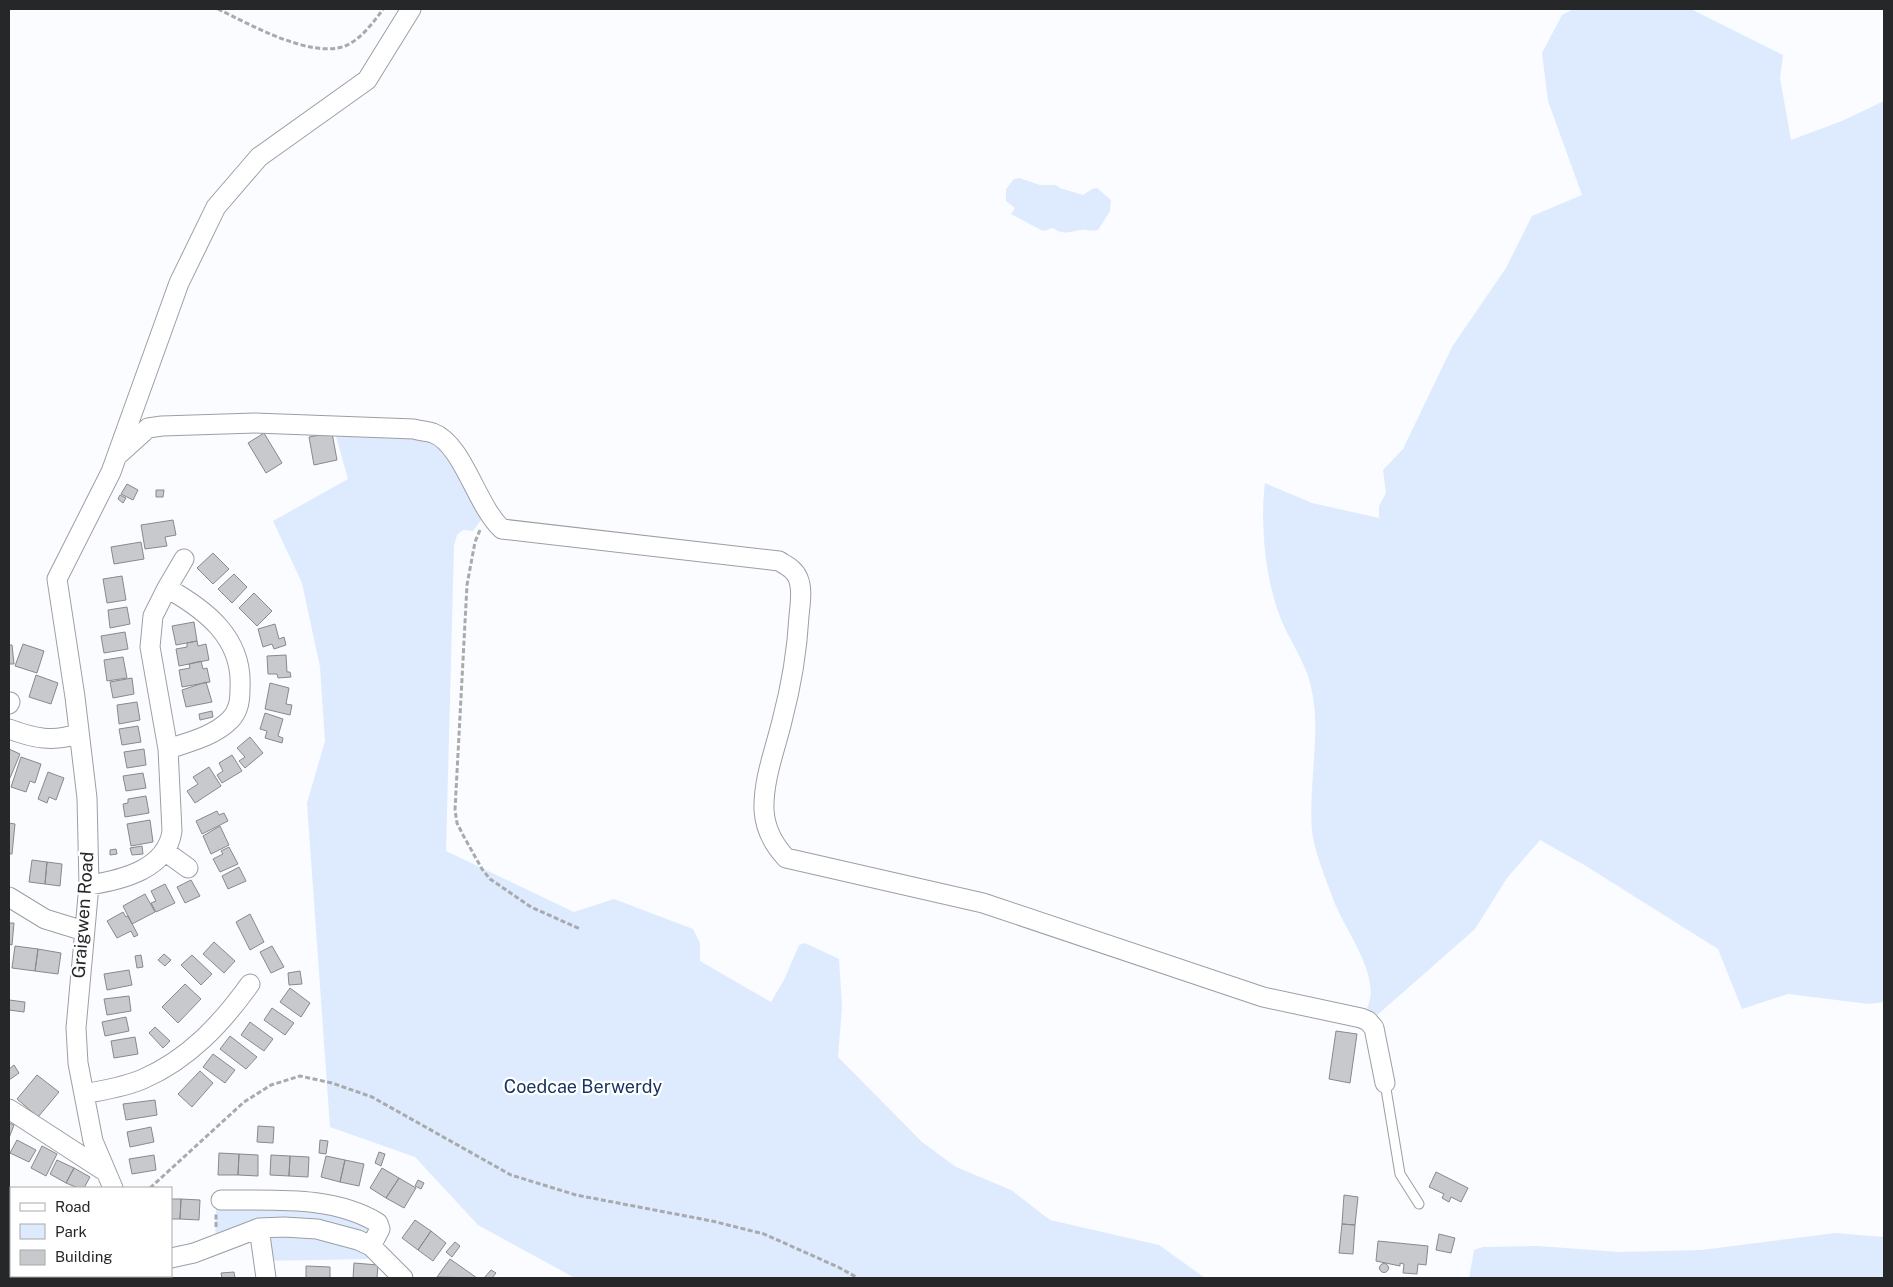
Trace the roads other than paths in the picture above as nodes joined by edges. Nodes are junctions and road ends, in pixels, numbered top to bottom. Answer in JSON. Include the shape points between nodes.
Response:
{"nodes":[{"id":1,"x":411,"y":9,"type":"edge"},
{"id":2,"x":132,"y":413,"type":"junction"},
{"id":3,"x":148,"y":428,"type":"junction"},
{"id":4,"x":117,"y":456,"type":"junction"},
{"id":5,"x":184,"y":559,"type":"dead end"},
{"id":6,"x":167,"y":588,"type":"junction"},
{"id":7,"x":9,"y":729,"type":"edge"},
{"id":8,"x":79,"y":733,"type":"junction"},
{"id":9,"x":168,"y":749,"type":"junction"},
{"id":10,"x":166,"y":852,"type":"junction"},
{"id":11,"x":188,"y":868,"type":"dead end"},
{"id":12,"x":89,"y":885,"type":"junction"},
{"id":13,"x":9,"y":897,"type":"edge"},
{"id":14,"x":84,"y":931,"type":"junction"},
{"id":15,"x":250,"y":984,"type":"dead end"},
{"id":16,"x":1384,"y":1083,"type":"joint"},
{"id":17,"x":84,"y":1094,"type":"junction"},
{"id":18,"x":9,"y":1109,"type":"edge"},
{"id":19,"x":109,"y":1180,"type":"edge"},
{"id":20,"x":221,"y":1200,"type":"road end"},
{"id":21,"x":1419,"y":1204,"type":"dead end"},
{"id":22,"x":259,"y":1228,"type":"junction"},
{"id":23,"x":371,"y":1246,"type":"junction"},
{"id":24,"x":172,"y":1258,"type":"edge"},
{"id":25,"x":266,"y":1278,"type":"edge"},
{"id":26,"x":403,"y":1278,"type":"edge"}],
"edges":[{"from":1,"to":2,"type":"street","via":[[367,80],[259,157],[216,207],[179,283]]},
{"from":2,"to":3,"type":"street","via":[[140,426]]},
{"from":2,"to":4,"type":"street"},
{"from":3,"to":4,"type":"street"},
{"from":3,"to":16,"type":"street","via":[[255,423],[414,430],[435,434],[448,444],[493,520],[502,529],[779,561],[792,569],[801,590],[798,640],[788,696],[769,767],[764,811],[768,831],[786,858],[983,903],[1263,997],[1361,1018],[1374,1028]]},
{"from":4,"to":8,"type":"street","name":"Graigwen Road","via":[[57,579]]},
{"from":5,"to":6,"type":"street"},
{"from":6,"to":9,"type":"street","via":[[153,616],[150,647]]},
{"from":6,"to":9,"type":"street","via":[[216,622],[231,644],[241,678],[236,713],[228,722],[214,732]]},
{"from":7,"to":8,"type":"street","via":[[50,740]]},
{"from":8,"to":12,"type":"street","name":"Graigwen Road","via":[[87,798]]},
{"from":9,"to":10,"type":"street","via":[[172,832]]},
{"from":10,"to":11,"type":"street"},
{"from":10,"to":12,"type":"street","via":[[131,874]]},
{"from":12,"to":14,"type":"street","name":"Graigwen Road"},
{"from":13,"to":14,"type":"street","via":[[46,919]]},
{"from":14,"to":17,"type":"street","name":"Graigwen Road","via":[[76,1028]]},
{"from":15,"to":17,"type":"street","via":[[213,1031],[167,1066],[143,1079]]},
{"from":16,"to":21,"type":"lane","via":[[1400,1174]]},
{"from":17,"to":19,"type":"street","name":"Graigwen Road","via":[[93,1141]]},
{"from":18,"to":19,"type":"street"},
{"from":20,"to":23,"type":"street","via":[[296,1201],[348,1208],[378,1223],[380,1229]]},
{"from":22,"to":23,"type":"street","via":[[317,1229]]},
{"from":22,"to":24,"type":"street"},
{"from":22,"to":25,"type":"street"},
{"from":23,"to":26,"type":"street"}]}
